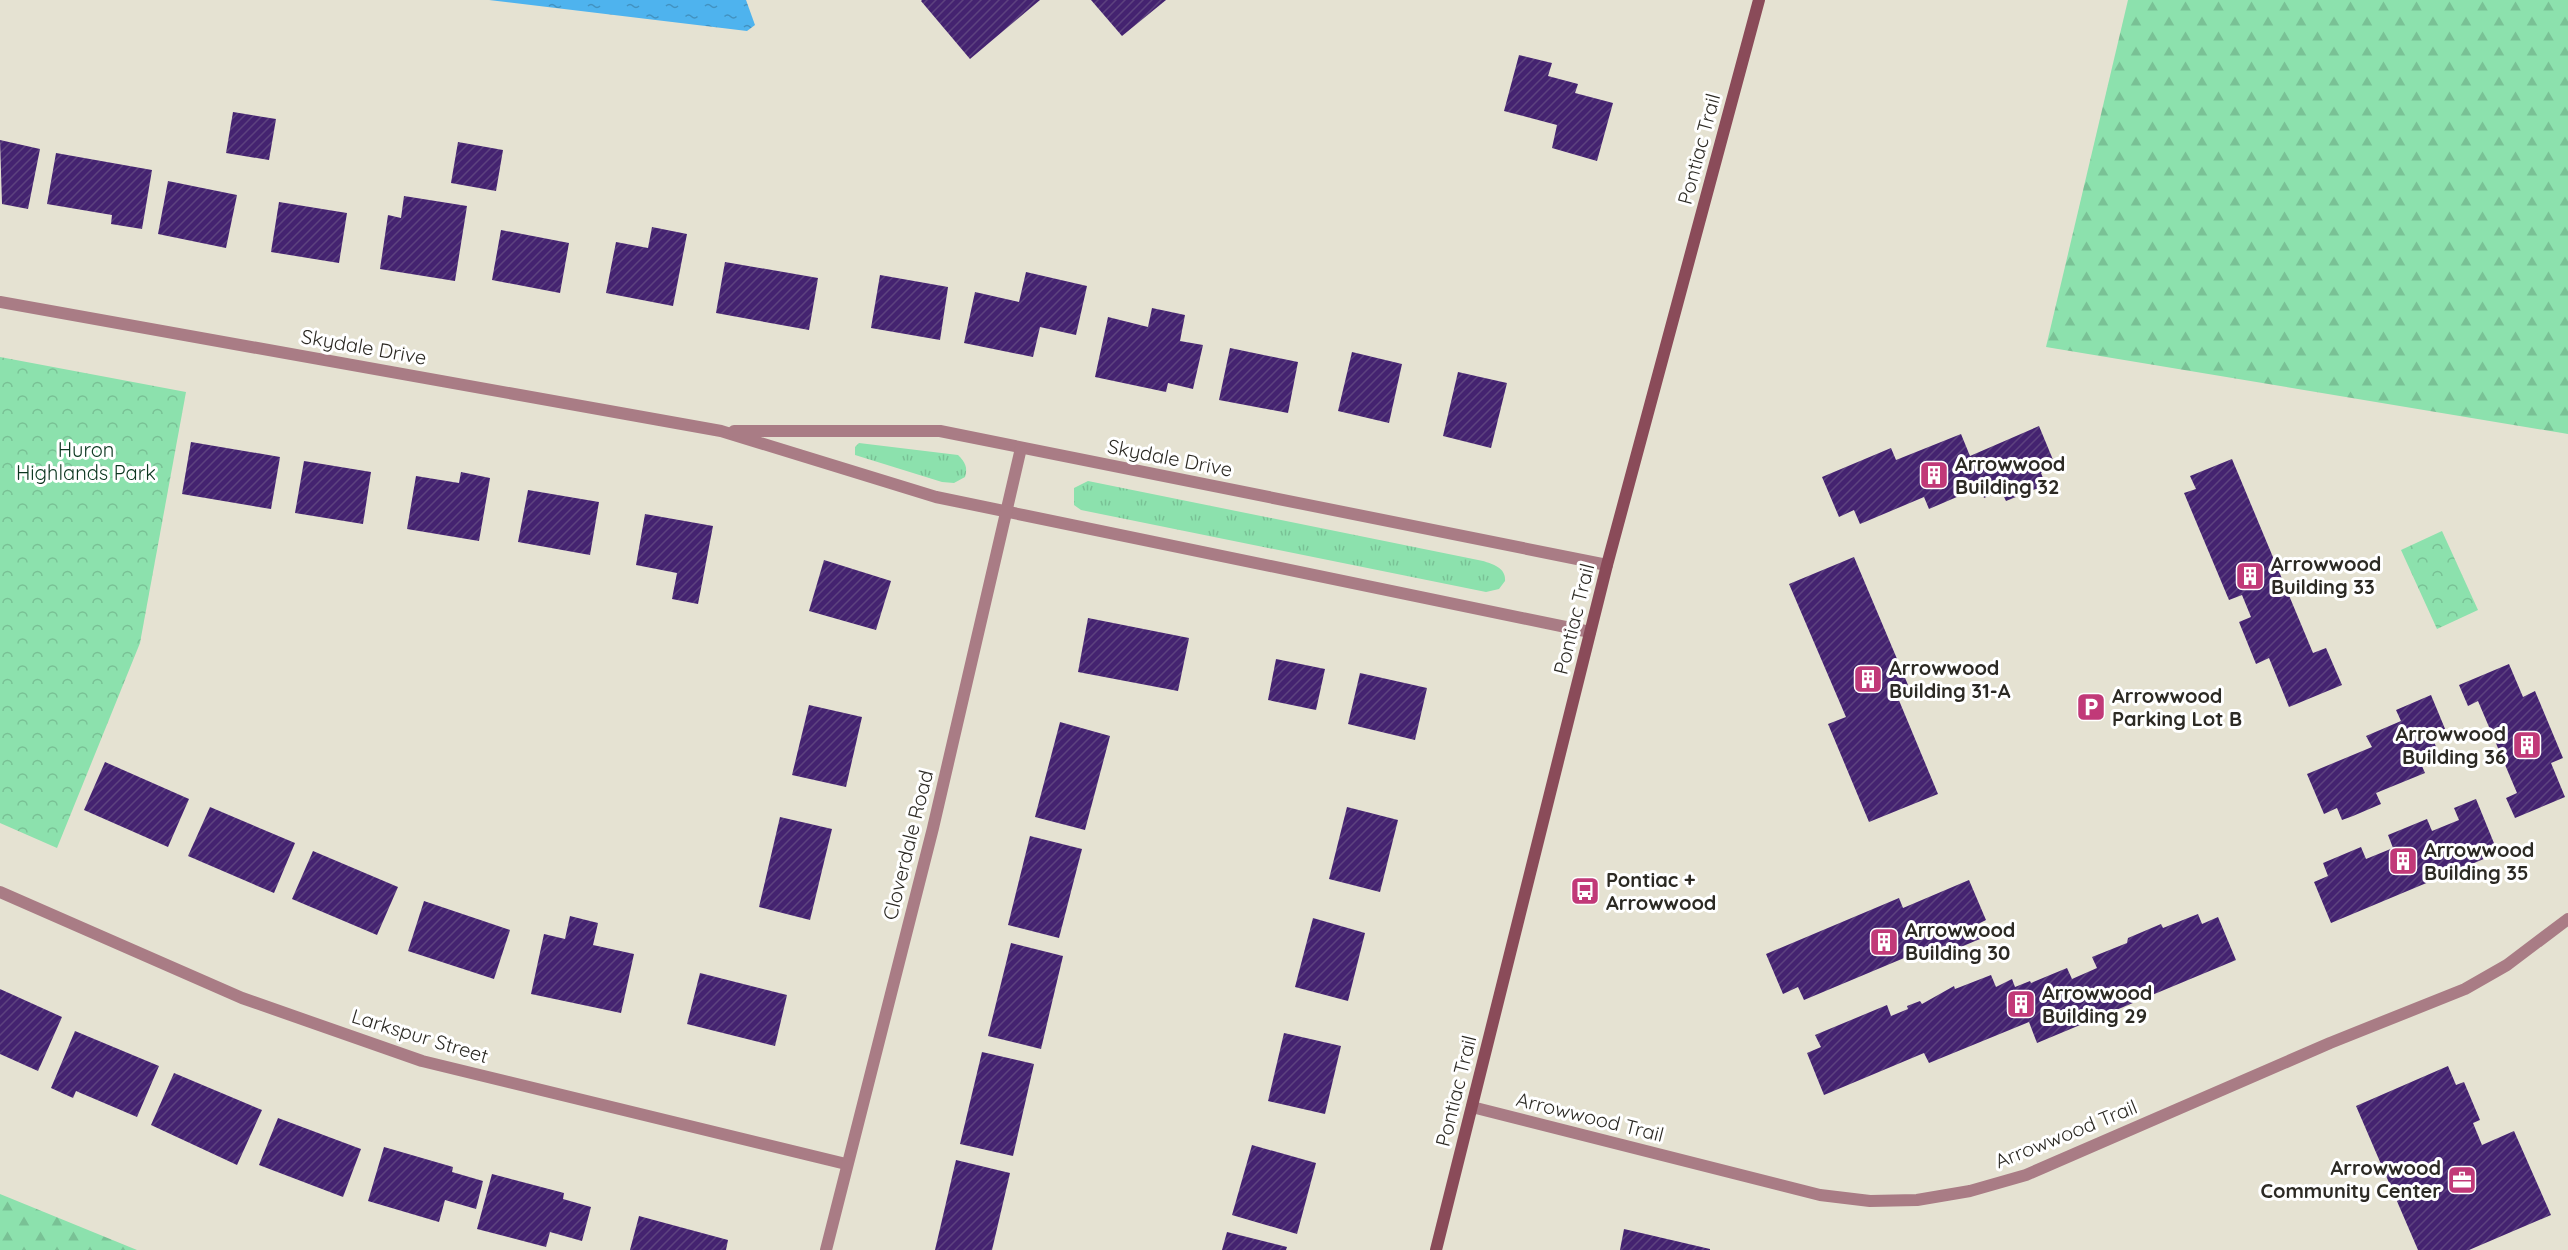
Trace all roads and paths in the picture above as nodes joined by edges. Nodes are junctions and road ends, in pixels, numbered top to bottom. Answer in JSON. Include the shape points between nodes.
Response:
{"nodes":[{"id":1,"x":1759,"y":0,"type":"edge"},
{"id":2,"x":0,"y":302,"type":"edge"},
{"id":3,"x":721,"y":431,"type":"junction"},
{"id":4,"x":1021,"y":448,"type":"junction"},
{"id":5,"x":1006,"y":512,"type":"junction"},
{"id":6,"x":1607,"y":565,"type":"junction"},
{"id":7,"x":1590,"y":632,"type":"junction"},
{"id":8,"x":0,"y":892,"type":"edge"},
{"id":9,"x":2568,"y":920,"type":"edge"},
{"id":10,"x":1472,"y":1107,"type":"junction"},
{"id":11,"x":846,"y":1164,"type":"junction"},
{"id":12,"x":826,"y":1250,"type":"edge"},
{"id":13,"x":1436,"y":1250,"type":"edge"}],
"edges":[{"from":1,"to":6,"type":"main road","name":"Pontiac Trail"},
{"from":2,"to":3,"type":"street","name":"Skydale Drive"},
{"from":3,"to":4,"type":"street","name":"Skydale Drive","via":[[940,431]]},
{"from":3,"to":5,"type":"street","name":"Skydale Drive","via":[[936,497]]},
{"from":4,"to":5,"type":"street","name":"Cloverdale Road"},
{"from":4,"to":6,"type":"street","name":"Skydale Drive"},
{"from":5,"to":7,"type":"street","name":"Skydale Drive"},
{"from":5,"to":11,"type":"street","name":"Cloverdale Road","via":[[933,828]]},
{"from":6,"to":7,"type":"main road","name":"Pontiac Trail"},
{"from":7,"to":10,"type":"main road","name":"Pontiac Trail"},
{"from":8,"to":11,"type":"street","name":"Larkspur Street","via":[[242,998],[422,1061]]},
{"from":9,"to":10,"type":"street","name":"Arrowwood Trail","via":[[2507,965],[2465,989],[2026,1175],[1970,1191],[1917,1200],[1870,1201],[1820,1195]]},
{"from":10,"to":13,"type":"main road","name":"Pontiac Trail"},
{"from":11,"to":12,"type":"street","name":"Cloverdale Road"}]}
